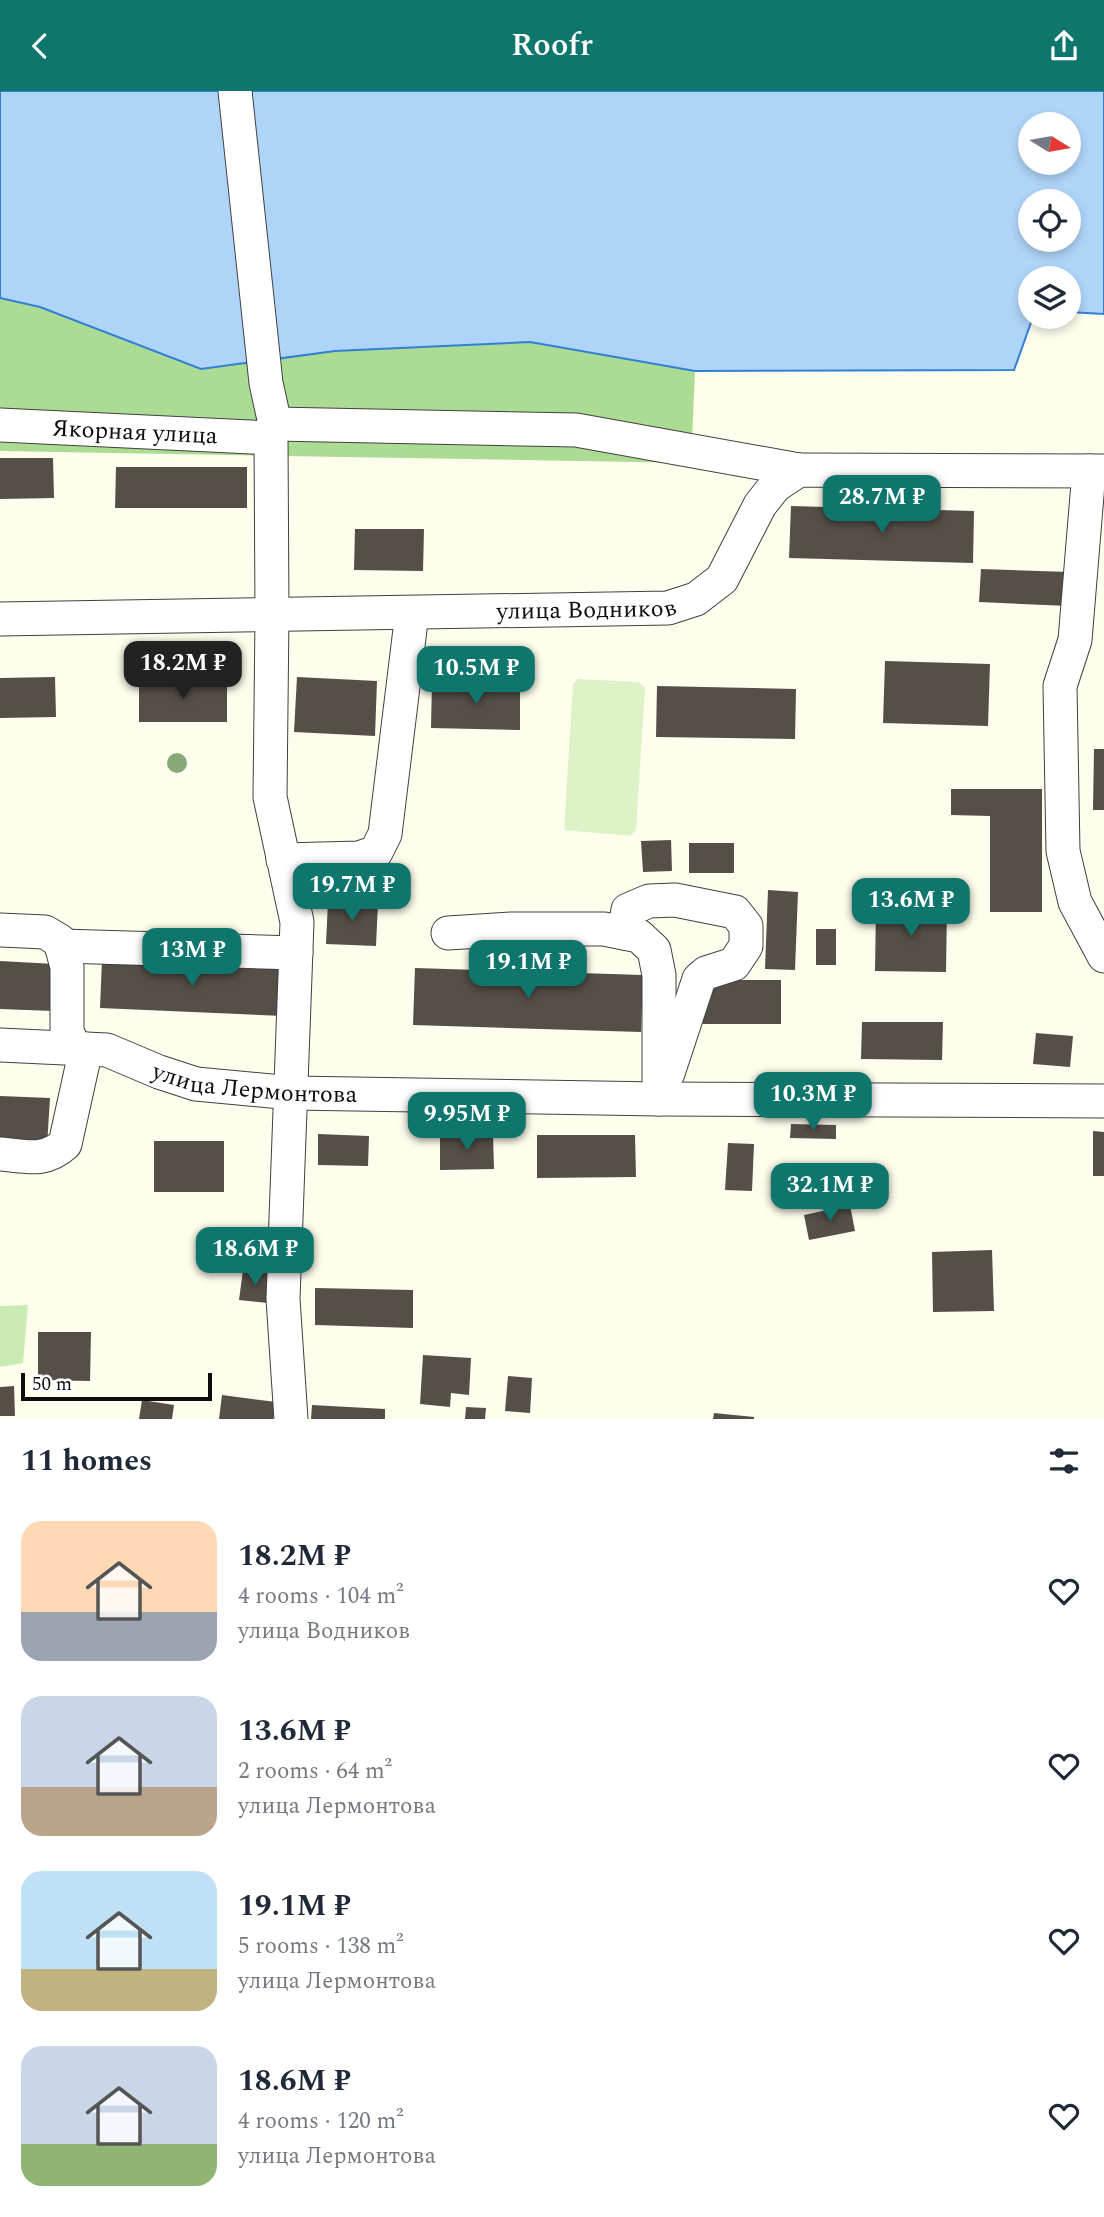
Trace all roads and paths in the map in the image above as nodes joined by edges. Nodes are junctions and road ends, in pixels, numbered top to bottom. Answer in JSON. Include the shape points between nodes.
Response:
{"nodes":[{"id":1,"x":234,"y":91,"type":"edge"},
{"id":2,"x":0,"y":425,"type":"edge"},
{"id":3,"x":273,"y":431,"type":"junction"},
{"id":4,"x":799,"y":470,"type":"junction"},
{"id":5,"x":1097,"y":471,"type":"edge"},
{"id":6,"x":412,"y":613,"type":"junction"},
{"id":7,"x":272,"y":615,"type":"junction"},
{"id":8,"x":0,"y":619,"type":"edge"},
{"id":9,"x":283,"y":860,"type":"junction"},
{"id":10,"x":0,"y":930,"type":"edge"},
{"id":11,"x":448,"y":933,"type":"dead end"},
{"id":12,"x":624,"y":933,"type":"junction"},
{"id":13,"x":61,"y":946,"type":"junction"},
{"id":14,"x":296,"y":953,"type":"junction"},
{"id":15,"x":1104,"y":956,"type":"edge"},
{"id":16,"x":0,"y":1045,"type":"edge"},
{"id":17,"x":80,"y":1049,"type":"junction"},
{"id":18,"x":292,"y":1093,"type":"junction"},
{"id":19,"x":659,"y":1099,"type":"junction"},
{"id":20,"x":1104,"y":1101,"type":"edge"},
{"id":21,"x":0,"y":1154,"type":"edge"},
{"id":22,"x":291,"y":1419,"type":"edge"}],
"edges":[{"from":1,"to":3,"type":"street"},
{"from":2,"to":3,"type":"street","name":"Якорная улица"},
{"from":3,"to":4,"type":"street","name":"Якорная улица","via":[[576,430]]},
{"from":3,"to":7,"type":"street"},
{"from":4,"to":5,"type":"street"},
{"from":4,"to":6,"type":"street","name":"улица Водников","via":[[775,485],[722,579],[696,599],[668,608]]},
{"from":5,"to":15,"type":"street","via":[[1075,640],[1060,686],[1063,851],[1075,902]]},
{"from":6,"to":7,"type":"street","name":"улица Водников"},
{"from":6,"to":9,"type":"street","via":[[385,834],[376,852],[359,858]]},
{"from":7,"to":8,"type":"street","name":"улица Водников"},
{"from":7,"to":9,"type":"street","via":[[270,797]]},
{"from":9,"to":14,"type":"street","via":[[297,922]]},
{"from":10,"to":13,"type":"street","via":[[46,932]]},
{"from":11,"to":12,"type":"street","via":[[604,929]]},
{"from":12,"to":19,"type":"street","via":[[639,936],[654,950],[659,975]]},
{"from":12,"to":19,"type":"street","via":[[628,910],[649,901],[674,900],[735,912],[746,926],[746,946],[734,964],[699,979]]},
{"from":13,"to":14,"type":"street"},
{"from":13,"to":17,"type":"street","via":[[66,967],[66,1031]]},
{"from":14,"to":18,"type":"street"},
{"from":16,"to":17,"type":"street","name":"улица Лермонтова"},
{"from":17,"to":18,"type":"street","name":"улица Лермонтова","via":[[107,1050],[196,1084]]},
{"from":17,"to":21,"type":"street","via":[[65,1144],[53,1155]]},
{"from":18,"to":19,"type":"street","name":"улица Лермонтова"},
{"from":18,"to":22,"type":"street","via":[[284,1299]]},
{"from":19,"to":20,"type":"street","name":"улица Лермонтова"}]}
